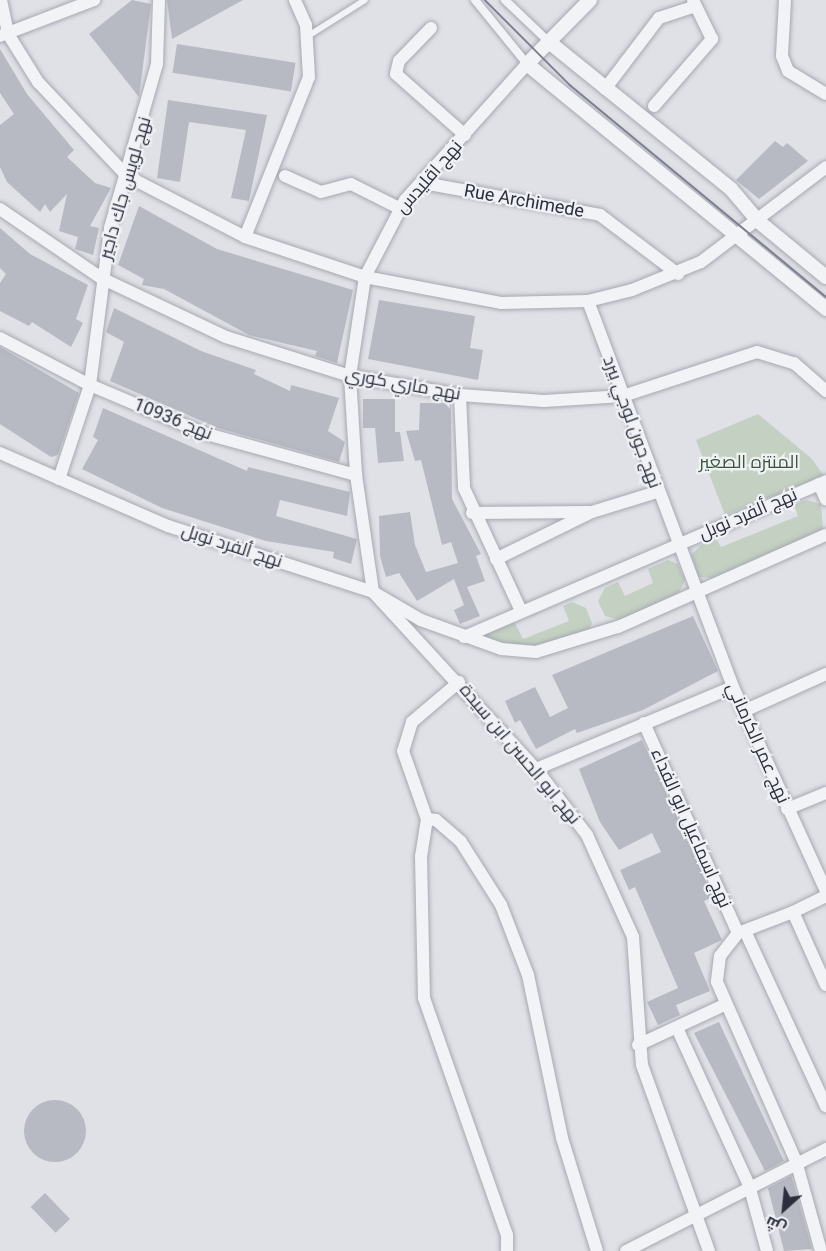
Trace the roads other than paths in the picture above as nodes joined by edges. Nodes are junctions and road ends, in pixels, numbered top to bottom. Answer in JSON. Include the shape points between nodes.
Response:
{"nodes":[{"id":1,"x":1,"y":0,"type":"edge"},
{"id":2,"x":94,"y":0,"type":"edge"},
{"id":3,"x":159,"y":0,"type":"edge"},
{"id":4,"x":295,"y":0,"type":"edge"},
{"id":5,"x":364,"y":0,"type":"edge"},
{"id":6,"x":475,"y":0,"type":"edge"},
{"id":7,"x":505,"y":0,"type":"edge"},
{"id":8,"x":590,"y":0,"type":"edge"},
{"id":9,"x":785,"y":0,"type":"edge"},
{"id":10,"x":693,"y":3,"type":"edge"},
{"id":11,"x":431,"y":28,"type":"dead end"},
{"id":12,"x":4,"y":35,"type":"edge"},
{"id":13,"x":308,"y":36,"type":"junction"},
{"id":14,"x":549,"y":42,"type":"junction"},
{"id":15,"x":527,"y":64,"type":"junction"},
{"id":16,"x":605,"y":89,"type":"junction"},
{"id":17,"x":826,"y":94,"type":"edge"},
{"id":18,"x":654,"y":106,"type":"dead end"},
{"id":19,"x":465,"y":135,"type":"junction"},
{"id":20,"x":826,"y":167,"type":"edge"},
{"id":21,"x":128,"y":176,"type":"junction"},
{"id":22,"x":285,"y":176,"type":"dead end"},
{"id":23,"x":815,"y":178,"type":"junction"},
{"id":24,"x":423,"y":183,"type":"junction"},
{"id":25,"x":826,"y":187,"type":"edge"},
{"id":26,"x":399,"y":208,"type":"junction"},
{"id":27,"x":0,"y":209,"type":"edge"},
{"id":28,"x":759,"y":221,"type":"junction"},
{"id":29,"x":245,"y":237,"type":"junction"},
{"id":30,"x":735,"y":238,"type":"junction"},
{"id":31,"x":678,"y":274,"type":"junction"},
{"id":32,"x":365,"y":277,"type":"junction"},
{"id":33,"x":826,"y":277,"type":"edge"},
{"id":34,"x":101,"y":278,"type":"junction"},
{"id":35,"x":588,"y":301,"type":"junction"},
{"id":36,"x":826,"y":309,"type":"edge"},
{"id":37,"x":0,"y":338,"type":"edge"},
{"id":38,"x":350,"y":376,"type":"junction"},
{"id":39,"x":90,"y":385,"type":"junction"},
{"id":40,"x":826,"y":391,"type":"edge"},
{"id":41,"x":460,"y":395,"type":"junction"},
{"id":42,"x":623,"y":396,"type":"junction"},
{"id":43,"x":0,"y":453,"type":"edge"},
{"id":44,"x":356,"y":475,"type":"junction"},
{"id":45,"x":59,"y":479,"type":"junction"},
{"id":46,"x":823,"y":483,"type":"edge"},
{"id":47,"x":657,"y":492,"type":"junction"},
{"id":48,"x":826,"y":500,"type":"edge"},
{"id":49,"x":591,"y":512,"type":"junction"},
{"id":50,"x":472,"y":513,"type":"junction"},
{"id":51,"x":826,"y":535,"type":"edge"},
{"id":52,"x":676,"y":544,"type":"junction"},
{"id":53,"x":496,"y":559,"type":"junction"},
{"id":54,"x":699,"y":591,"type":"junction"},
{"id":55,"x":373,"y":592,"type":"junction"},
{"id":56,"x":521,"y":611,"type":"junction"},
{"id":57,"x":464,"y":638,"type":"junction"},
{"id":58,"x":826,"y":674,"type":"edge"},
{"id":59,"x":459,"y":682,"type":"junction"},
{"id":60,"x":733,"y":687,"type":"junction"},
{"id":61,"x":744,"y":711,"type":"junction"},
{"id":62,"x":644,"y":723,"type":"junction"},
{"id":63,"x":536,"y":769,"type":"junction"},
{"id":64,"x":826,"y":793,"type":"edge"},
{"id":65,"x":787,"y":809,"type":"junction"},
{"id":66,"x":427,"y":819,"type":"junction"},
{"id":67,"x":826,"y":891,"type":"edge"},
{"id":68,"x":826,"y":896,"type":"edge"},
{"id":69,"x":793,"y":912,"type":"junction"},
{"id":70,"x":742,"y":932,"type":"junction"},
{"id":71,"x":826,"y":985,"type":"edge"},
{"id":72,"x":724,"y":1005,"type":"junction"},
{"id":73,"x":677,"y":1028,"type":"junction"},
{"id":74,"x":638,"y":1045,"type":"junction"},
{"id":75,"x":826,"y":1106,"type":"edge"},
{"id":76,"x":826,"y":1149,"type":"edge"},
{"id":77,"x":796,"y":1161,"type":"junction"},
{"id":78,"x":749,"y":1185,"type":"junction"},
{"id":79,"x":700,"y":1216,"type":"junction"},
{"id":80,"x":507,"y":1251,"type":"edge"},
{"id":81,"x":597,"y":1251,"type":"edge"},
{"id":82,"x":626,"y":1251,"type":"edge"},
{"id":83,"x":709,"y":1251,"type":"edge"},
{"id":84,"x":767,"y":1251,"type":"edge"},
{"id":85,"x":821,"y":1251,"type":"edge"}],
"edges":[{"from":1,"to":12,"type":"street"},
{"from":2,"to":12,"type":"street"},
{"from":3,"to":21,"type":"street","name":"نهج لويس جاك داجير","via":[[157,64]]},
{"from":4,"to":13,"type":"street"},
{"from":5,"to":13,"type":"lane"},
{"from":6,"to":15,"type":"street"},
{"from":7,"to":14,"type":"street"},
{"from":8,"to":14,"type":"street"},
{"from":9,"to":17,"type":"street","via":[[782,56],[788,71]]},
{"from":10,"to":16,"type":"street","via":[[659,18]]},
{"from":10,"to":18,"type":"street","via":[[712,39]]},
{"from":11,"to":19,"type":"street","via":[[399,61],[396,74]]},
{"from":12,"to":21,"type":"street","via":[[38,82]]},
{"from":13,"to":29,"type":"street","via":[[309,77]]},
{"from":14,"to":15,"type":"street"},
{"from":14,"to":16,"type":"street"},
{"from":15,"to":19,"type":"street","name":"نهج اقليدس"},
{"from":15,"to":30,"type":"street"},
{"from":16,"to":28,"type":"street","via":[[731,189]]},
{"from":19,"to":24,"type":"street","name":"نهج اقليدس"},
{"from":20,"to":23,"type":"street"},
{"from":21,"to":29,"type":"street"},
{"from":21,"to":34,"type":"street","name":"نهج لويس جاك داجير"},
{"from":22,"to":26,"type":"street","via":[[321,192],[351,184]]},
{"from":23,"to":25,"type":"street"},
{"from":23,"to":28,"type":"street"},
{"from":24,"to":26,"type":"street","name":"نهج اقليدس"},
{"from":24,"to":31,"type":"street","name":"Rue Archimede","via":[[600,215]]},
{"from":26,"to":32,"type":"street","name":"نهج اقليدس"},
{"from":27,"to":34,"type":"street","name":"نهج ماري كوري"},
{"from":28,"to":30,"type":"street"},
{"from":28,"to":33,"type":"street"},
{"from":29,"to":32,"type":"street"},
{"from":30,"to":31,"type":"street"},
{"from":30,"to":36,"type":"street"},
{"from":31,"to":35,"type":"street"},
{"from":32,"to":35,"type":"street","via":[[501,303]]},
{"from":32,"to":38,"type":"street","name":"نهج اقليدس"},
{"from":34,"to":38,"type":"street","name":"نهج ماري كوري","via":[[226,337]]},
{"from":34,"to":39,"type":"street","name":"نهج لويس جاك داجير"},
{"from":35,"to":42,"type":"street","name":"نهج جون لوجي بيرد"},
{"from":37,"to":39,"type":"street","name":"نهج 10936"},
{"from":38,"to":41,"type":"street","name":"نهج ماري كوري"},
{"from":38,"to":44,"type":"street","name":"نهج اقليدس"},
{"from":39,"to":44,"type":"street","name":"نهج 10936","via":[[203,433]]},
{"from":39,"to":45,"type":"street","name":"نهج لويس جاك داجير"},
{"from":40,"to":42,"type":"street","name":"نهج ماري كوري","via":[[794,363],[757,352]]},
{"from":41,"to":42,"type":"street","name":"نهج ماري كوري","via":[[544,401]]},
{"from":41,"to":50,"type":"street","via":[[461,467]]},
{"from":42,"to":47,"type":"street","name":"نهج جون لوجي بيرد"},
{"from":43,"to":45,"type":"street","name":"نهج ألفرد نوبل"},
{"from":44,"to":55,"type":"street","name":"نهج اقليدس"},
{"from":45,"to":55,"type":"street","name":"نهج ألفرد نوبل","via":[[168,526]]},
{"from":46,"to":48,"type":"street","name":"نهج ألفرد نوبل"},
{"from":46,"to":52,"type":"street","name":"نهج ألفرد نوبل"},
{"from":47,"to":49,"type":"street"},
{"from":47,"to":52,"type":"street","name":"نهج جون لوجي بيرد"},
{"from":49,"to":50,"type":"street"},
{"from":49,"to":53,"type":"street"},
{"from":50,"to":53,"type":"street"},
{"from":51,"to":54,"type":"street","name":"نهج ألفرد نوبل"},
{"from":52,"to":54,"type":"street","name":"نهج ألفرد نوبل"},
{"from":52,"to":56,"type":"street","name":"نهج ألفرد نوبل"},
{"from":53,"to":56,"type":"street"},
{"from":54,"to":57,"type":"street","name":"نهج ألفرد نوبل","via":[[555,648],[501,649]]},
{"from":54,"to":60,"type":"street","name":"نهج عمر الكرماني"},
{"from":55,"to":57,"type":"street","name":"نهج ألفرد نوبل"},
{"from":55,"to":59,"type":"street","name":"نهج ابو الحسن ابن سيدة"},
{"from":56,"to":57,"type":"street","name":"نهج ألفرد نوبل"},
{"from":58,"to":61,"type":"street"},
{"from":59,"to":63,"type":"street","name":"نهج ابو الحسن ابن سيدة"},
{"from":59,"to":66,"type":"street","via":[[421,712],[404,740]]},
{"from":60,"to":61,"type":"street","name":"نهج عمر الكرماني"},
{"from":60,"to":62,"type":"street"},
{"from":61,"to":65,"type":"street","name":"نهج عمر الكرماني"},
{"from":62,"to":63,"type":"street"},
{"from":62,"to":70,"type":"street","name":"نهج اسماعيل ابو الفداء"},
{"from":63,"to":74,"type":"street","name":"نهج ابو الحسن ابن سيدة","via":[[587,835],[633,938]]},
{"from":64,"to":65,"type":"street"},
{"from":65,"to":67,"type":"street","name":"نهج عمر الكرماني"},
{"from":66,"to":80,"type":"street","via":[[421,856],[424,998],[507,1235]]},
{"from":66,"to":81,"type":"street","via":[[436,820],[461,842],[501,905],[528,975],[562,1138]]},
{"from":68,"to":69,"type":"street"},
{"from":69,"to":70,"type":"street"},
{"from":69,"to":71,"type":"street"},
{"from":70,"to":72,"type":"street","via":[[716,968]]},
{"from":70,"to":75,"type":"street","name":"نهج اسماعيل ابو الفداء"},
{"from":72,"to":73,"type":"street"},
{"from":72,"to":77,"type":"street"},
{"from":73,"to":74,"type":"street"},
{"from":73,"to":78,"type":"street"},
{"from":74,"to":79,"type":"street","name":"نهج ابو الحسن ابن سيدة"},
{"from":76,"to":77,"type":"street"},
{"from":77,"to":78,"type":"street"},
{"from":77,"to":85,"type":"street"},
{"from":78,"to":79,"type":"street"},
{"from":78,"to":84,"type":"street"},
{"from":79,"to":82,"type":"street"},
{"from":79,"to":83,"type":"street","name":"نهج ابو الحسن ابن سيدة"}]}
